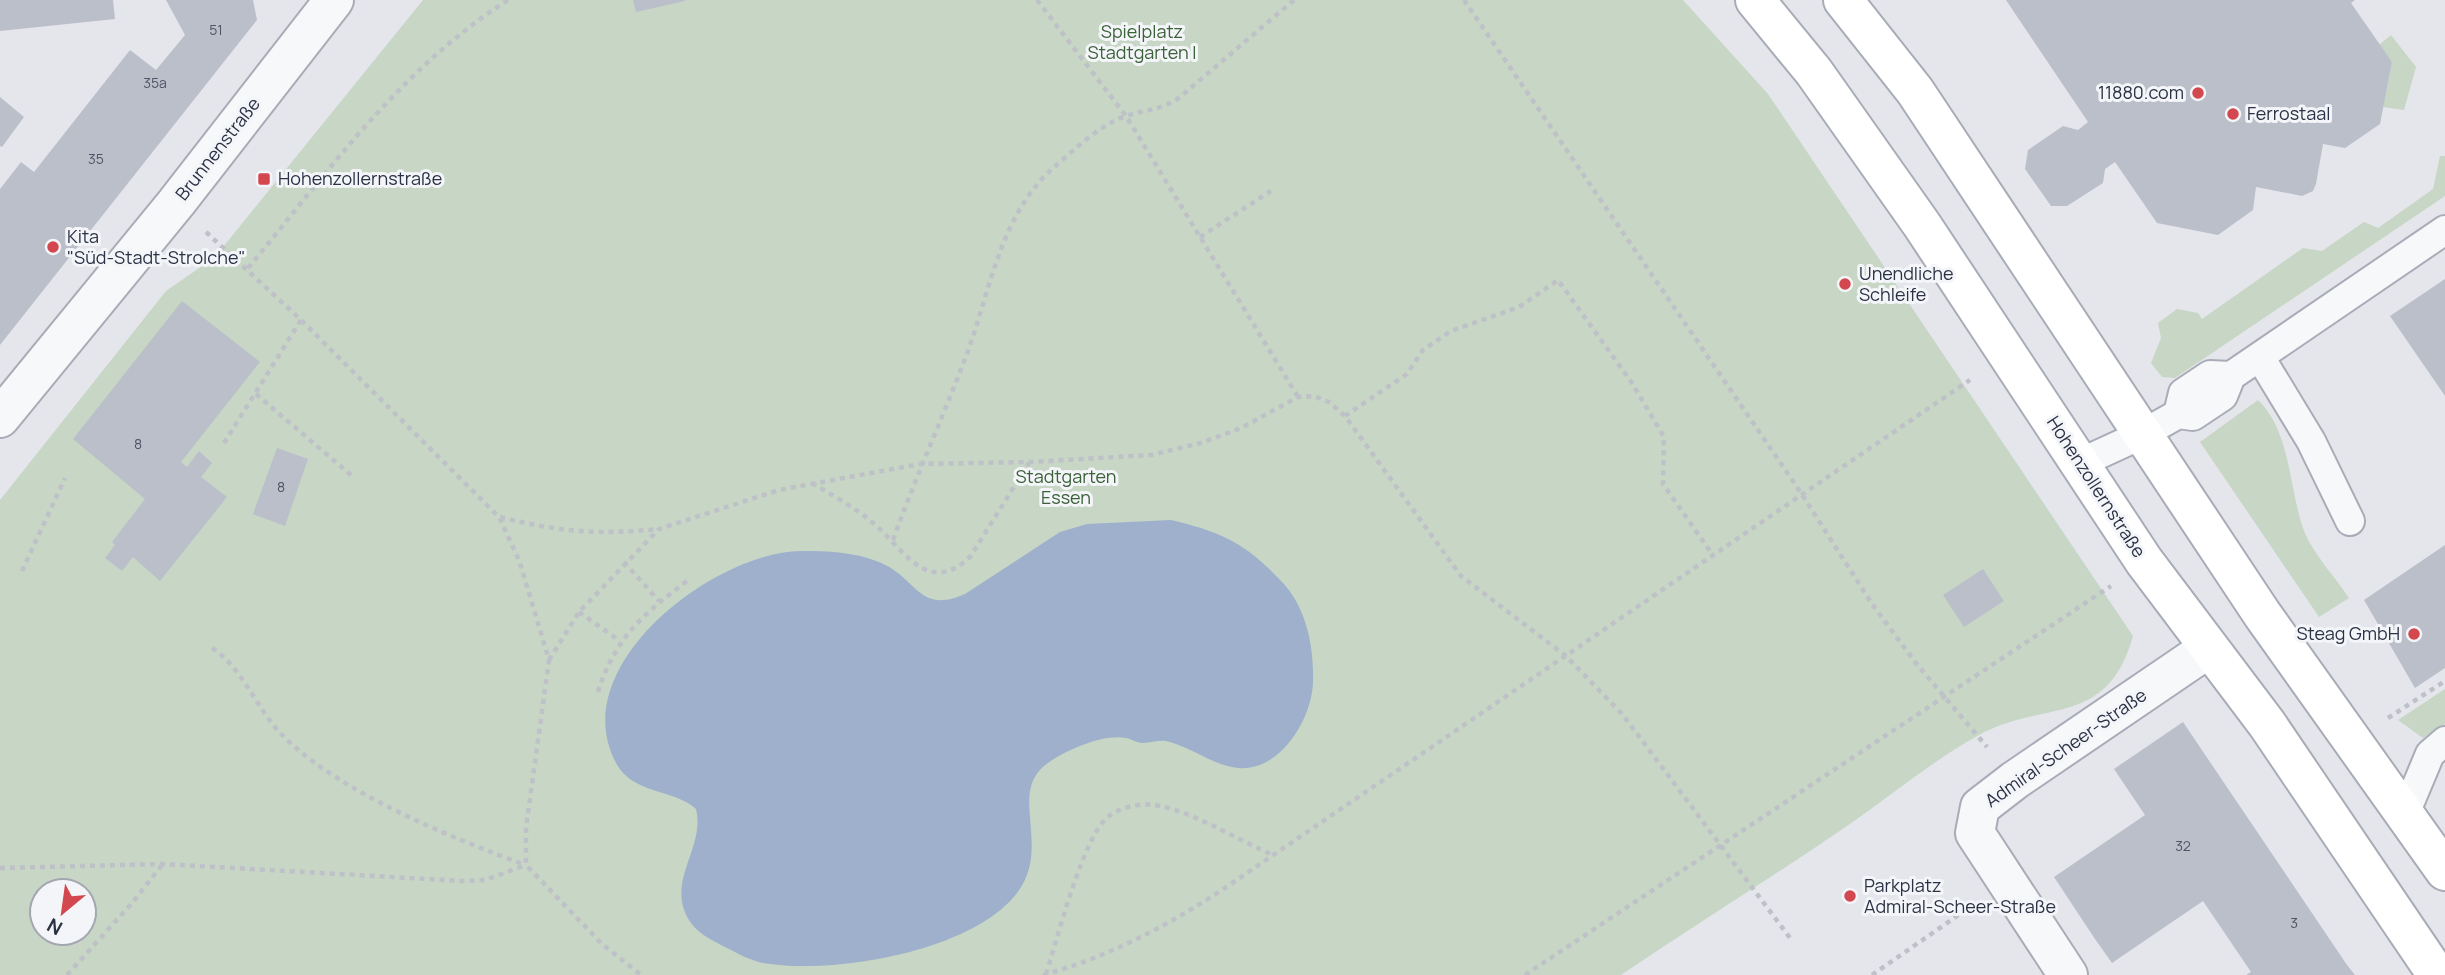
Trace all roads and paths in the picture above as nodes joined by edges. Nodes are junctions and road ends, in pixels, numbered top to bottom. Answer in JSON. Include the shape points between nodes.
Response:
{"nodes":[{"id":1,"x":508,"y":0,"type":"edge"},
{"id":2,"x":1037,"y":0,"type":"edge"},
{"id":3,"x":1293,"y":0,"type":"edge"},
{"id":4,"x":1464,"y":0,"type":"edge"},
{"id":5,"x":1755,"y":0,"type":"edge"},
{"id":6,"x":1843,"y":0,"type":"edge"},
{"id":7,"x":328,"y":3,"type":"edge"},
{"id":8,"x":1126,"y":116,"type":"junction"},
{"id":9,"x":1271,"y":191,"type":"dead end"},
{"id":10,"x":176,"y":203,"type":"junction"},
{"id":11,"x":2445,"y":230,"type":"edge"},
{"id":12,"x":1200,"y":237,"type":"junction"},
{"id":13,"x":248,"y":268,"type":"junction"},
{"id":14,"x":301,"y":320,"type":"junction"},
{"id":15,"x":2260,"y":357,"type":"junction"},
{"id":16,"x":1970,"y":380,"type":"dead end"},
{"id":17,"x":256,"y":394,"type":"junction"},
{"id":18,"x":1298,"y":397,"type":"junction"},
{"id":19,"x":1345,"y":416,"type":"junction"},
{"id":20,"x":0,"y":418,"type":"edge"},
{"id":21,"x":2141,"y":435,"type":"junction"},
{"id":22,"x":224,"y":443,"type":"dead end"},
{"id":23,"x":1030,"y":462,"type":"junction"},
{"id":24,"x":2080,"y":463,"type":"junction"},
{"id":25,"x":920,"y":464,"type":"junction"},
{"id":26,"x":351,"y":475,"type":"dead end"},
{"id":27,"x":65,"y":478,"type":"dead end"},
{"id":28,"x":812,"y":483,"type":"junction"},
{"id":29,"x":1801,"y":494,"type":"junction"},
{"id":30,"x":499,"y":517,"type":"junction"},
{"id":31,"x":2350,"y":521,"type":"dead end"},
{"id":32,"x":659,"y":529,"type":"junction"},
{"id":33,"x":893,"y":540,"type":"junction"},
{"id":34,"x":1712,"y":554,"type":"junction"},
{"id":35,"x":2144,"y":561,"type":"junction"},
{"id":36,"x":624,"y":562,"type":"junction"},
{"id":37,"x":22,"y":571,"type":"dead end"},
{"id":38,"x":687,"y":581,"type":"dead end"},
{"id":39,"x":659,"y":601,"type":"junction"},
{"id":40,"x":579,"y":611,"type":"junction"},
{"id":41,"x":620,"y":641,"type":"junction"},
{"id":42,"x":212,"y":648,"type":"dead end"},
{"id":43,"x":2209,"y":648,"type":"junction"},
{"id":44,"x":1566,"y":656,"type":"junction"},
{"id":45,"x":549,"y":660,"type":"junction"},
{"id":46,"x":2445,"y":681,"type":"edge"},
{"id":47,"x":598,"y":692,"type":"dead end"},
{"id":48,"x":1943,"y":695,"type":"junction"},
{"id":49,"x":2387,"y":719,"type":"dead end"},
{"id":50,"x":2445,"y":741,"type":"edge"},
{"id":51,"x":2015,"y":780,"type":"junction"},
{"id":52,"x":2404,"y":816,"type":"junction"},
{"id":53,"x":1718,"y":845,"type":"junction"},
{"id":54,"x":1274,"y":855,"type":"junction"},
{"id":55,"x":163,"y":864,"type":"junction"},
{"id":56,"x":526,"y":865,"type":"junction"},
{"id":57,"x":0,"y":868,"type":"edge"},
{"id":58,"x":2445,"y":871,"type":"edge"},
{"id":59,"x":2007,"y":881,"type":"junction"},
{"id":60,"x":1790,"y":938,"type":"dead end"},
{"id":61,"x":1044,"y":974,"type":"edge"},
{"id":62,"x":67,"y":975,"type":"edge"},
{"id":63,"x":641,"y":975,"type":"edge"},
{"id":64,"x":1525,"y":975,"type":"edge"},
{"id":65,"x":1872,"y":975,"type":"edge"},
{"id":66,"x":2068,"y":975,"type":"edge"},
{"id":67,"x":2437,"y":975,"type":"edge"}],
"edges":[{"from":1,"to":13,"type":"path","via":[[409,78]]},
{"from":2,"to":8,"type":"path"},
{"from":3,"to":8,"type":"path","via":[[1180,97],[1164,108]]},
{"from":4,"to":29,"type":"path"},
{"from":5,"to":24,"type":"main road","name":"Hohenzollernstraße","via":[[1814,72],[1922,225]]},
{"from":6,"to":21,"type":"main road","via":[[1915,91]]},
{"from":7,"to":10,"type":"street","name":"Brunnenstraße"},
{"from":8,"to":12,"type":"path"},
{"from":8,"to":25,"type":"path","via":[[1051,170],[1025,202],[998,256],[968,349]]},
{"from":9,"to":12,"type":"path"},
{"from":10,"to":13,"type":"path"},
{"from":10,"to":20,"type":"street","name":"Brunnenstraße"},
{"from":11,"to":15,"type":"lane"},
{"from":12,"to":18,"type":"path"},
{"from":13,"to":14,"type":"path"},
{"from":14,"to":17,"type":"path"},
{"from":14,"to":30,"type":"path"},
{"from":15,"to":21,"type":"lane","via":[[2231,376],[2223,397],[2193,416],[2178,414]]},
{"from":15,"to":31,"type":"lane","via":[[2311,441]]},
{"from":16,"to":29,"type":"path"},
{"from":17,"to":22,"type":"path"},
{"from":17,"to":26,"type":"path"},
{"from":18,"to":19,"type":"path","via":[[1314,396],[1329,402]]},
{"from":18,"to":23,"type":"path","via":[[1241,428],[1201,443],[1151,454]]},
{"from":19,"to":34,"type":"path","via":[[1407,374],[1423,350],[1451,331],[1519,307],[1558,280],[1632,383],[1664,437],[1663,484]]},
{"from":19,"to":44,"type":"path","via":[[1461,576]]},
{"from":21,"to":24,"type":"lane"},
{"from":21,"to":52,"type":"main road"},
{"from":23,"to":25,"type":"path"},
{"from":23,"to":33,"type":"path","via":[[962,564],[942,572],[919,568]]},
{"from":24,"to":35,"type":"main road","name":"Hohenzollernstraße"},
{"from":25,"to":28,"type":"path"},
{"from":25,"to":33,"type":"path"},
{"from":27,"to":37,"type":"path"},
{"from":28,"to":32,"type":"path"},
{"from":28,"to":33,"type":"path"},
{"from":29,"to":34,"type":"path"},
{"from":29,"to":48,"type":"path","via":[[1872,604]]},
{"from":30,"to":32,"type":"path","via":[[558,531],[605,534]]},
{"from":30,"to":45,"type":"path","via":[[519,560]]},
{"from":32,"to":36,"type":"path"},
{"from":34,"to":44,"type":"path"},
{"from":35,"to":43,"type":"main road","name":"Hohenzollernstraße"},
{"from":35,"to":48,"type":"path"},
{"from":36,"to":39,"type":"path"},
{"from":36,"to":40,"type":"path"},
{"from":38,"to":39,"type":"path"},
{"from":39,"to":41,"type":"path"},
{"from":40,"to":41,"type":"path"},
{"from":40,"to":45,"type":"path"},
{"from":41,"to":47,"type":"path"},
{"from":42,"to":56,"type":"path","via":[[227,658],[269,721],[309,758],[420,821]]},
{"from":43,"to":51,"type":"street","name":"Admiral-Scheer-Straße"},
{"from":43,"to":67,"type":"main road","name":"Hohenzollernstraße","via":[[2267,724]]},
{"from":44,"to":53,"type":"path","via":[[1643,740]]},
{"from":44,"to":54,"type":"path"},
{"from":45,"to":56,"type":"path","via":[[526,828]]},
{"from":46,"to":49,"type":"path"},
{"from":48,"to":51,"type":"path"},
{"from":48,"to":53,"type":"path"},
{"from":50,"to":52,"type":"lane","via":[[2430,754]]},
{"from":51,"to":59,"type":"street","name":"Admiral-Scheer-Straße","via":[[1980,807],[1975,834]]},
{"from":52,"to":58,"type":"main road"},
{"from":53,"to":60,"type":"path"},
{"from":53,"to":64,"type":"path"},
{"from":54,"to":61,"type":"path","via":[[1174,921],[1123,947]]},
{"from":54,"to":61,"type":"path","via":[[1190,817],[1153,805],[1129,806],[1108,817],[1084,860]]},
{"from":55,"to":56,"type":"path","via":[[463,881],[485,880]]},
{"from":55,"to":57,"type":"path"},
{"from":55,"to":62,"type":"path"},
{"from":56,"to":63,"type":"path","via":[[602,944]]},
{"from":59,"to":65,"type":"path"},
{"from":59,"to":66,"type":"street","name":"Admiral-Scheer-Straße"}]}
